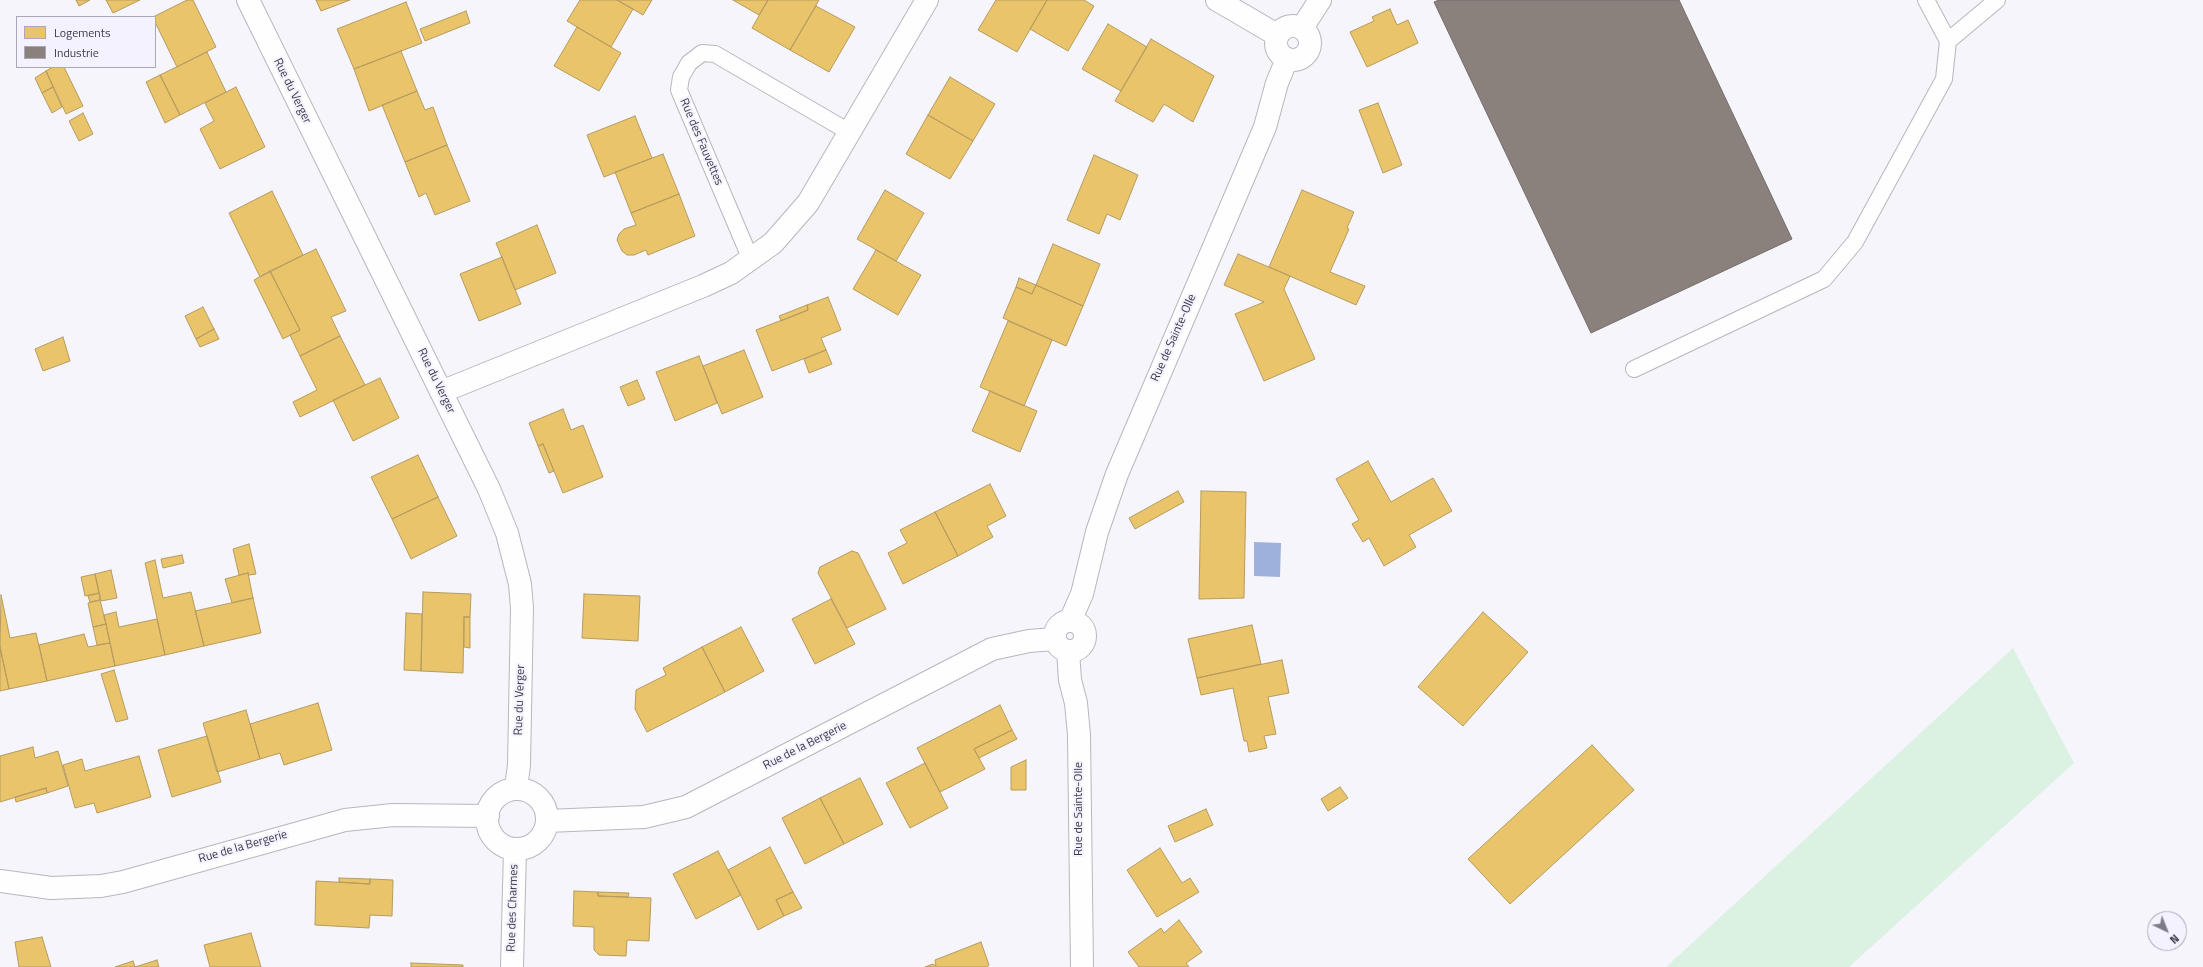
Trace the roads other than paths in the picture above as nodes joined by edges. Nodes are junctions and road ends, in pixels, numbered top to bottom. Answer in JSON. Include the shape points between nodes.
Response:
{"nodes":[{"id":1,"x":248,"y":0,"type":"edge"},
{"id":2,"x":927,"y":0,"type":"edge"},
{"id":3,"x":1217,"y":0,"type":"edge"},
{"id":4,"x":1320,"y":0,"type":"edge"},
{"id":5,"x":1926,"y":0,"type":"edge"},
{"id":6,"x":1997,"y":0,"type":"edge"},
{"id":7,"x":1302,"y":28,"type":"junction"},
{"id":8,"x":1277,"y":35,"type":"junction"},
{"id":9,"x":1948,"y":41,"type":"junction"},
{"id":10,"x":1287,"y":59,"type":"junction"},
{"id":11,"x":851,"y":133,"type":"junction"},
{"id":12,"x":751,"y":260,"type":"junction"},
{"id":13,"x":1634,"y":368,"type":"dead end"},
{"id":14,"x":441,"y":392,"type":"junction"},
{"id":15,"x":1061,"y":645,"type":"junction"},
{"id":16,"x":516,"y":788,"type":"junction"},
{"id":17,"x":488,"y":816,"type":"junction"},
{"id":18,"x":547,"y":821,"type":"junction"},
{"id":19,"x":515,"y":849,"type":"junction"},
{"id":20,"x":0,"y":880,"type":"edge"},
{"id":21,"x":512,"y":967,"type":"edge"},
{"id":22,"x":1082,"y":967,"type":"edge"}],
"edges":[{"from":1,"to":14,"type":"street","name":"Rue du Verger"},
{"from":2,"to":11,"type":"street"},
{"from":3,"to":8,"type":"street"},
{"from":4,"to":7,"type":"street"},
{"from":5,"to":9,"type":"lane"},
{"from":6,"to":9,"type":"lane"},
{"from":7,"to":8,"type":"street","via":[[1291,25],[1280,30]]},
{"from":7,"to":10,"type":"street","via":[[1309,37],[1310,48],[1303,57]]},
{"from":8,"to":10,"type":"street","via":[[1278,52]]},
{"from":9,"to":13,"type":"lane","via":[[1944,79],[1855,242],[1824,279]]},
{"from":10,"to":15,"type":"street","name":"Rue de Sainte-Olle","via":[[1277,83],[1265,127],[1117,474],[1102,517],[1082,594],[1070,621],[1082,627],[1085,637],[1077,649]]},
{"from":11,"to":12,"type":"street","via":[[808,203],[773,243]]},
{"from":11,"to":12,"type":"lane","name":"Rue des Fauvettes","via":[[715,54],[702,53],[689,63],[681,77],[679,90]]},
{"from":12,"to":14,"type":"street","via":[[704,286]]},
{"from":14,"to":16,"type":"street","name":"Rue du Verger","via":[[499,513],[511,545],[520,584],[522,639],[519,766]]},
{"from":15,"to":18,"type":"street","name":"Rue de la Bergerie","via":[[1022,642],[992,649],[686,807],[644,817]]},
{"from":15,"to":22,"type":"street","name":"Rue de Sainte-Olle","via":[[1076,702],[1079,735]]},
{"from":16,"to":17,"type":"street","via":[[502,793],[492,802]]},
{"from":16,"to":18,"type":"street","via":[[528,791],[539,798],[545,808]]},
{"from":17,"to":19,"type":"street","via":[[492,834],[498,842]]},
{"from":17,"to":20,"type":"street","name":"Rue de la Bergerie","via":[[393,815],[345,820],[101,886],[51,888]]},
{"from":18,"to":19,"type":"street","via":[[544,832],[537,841]]},
{"from":19,"to":21,"type":"street","name":"Rue des Charmes"}]}
